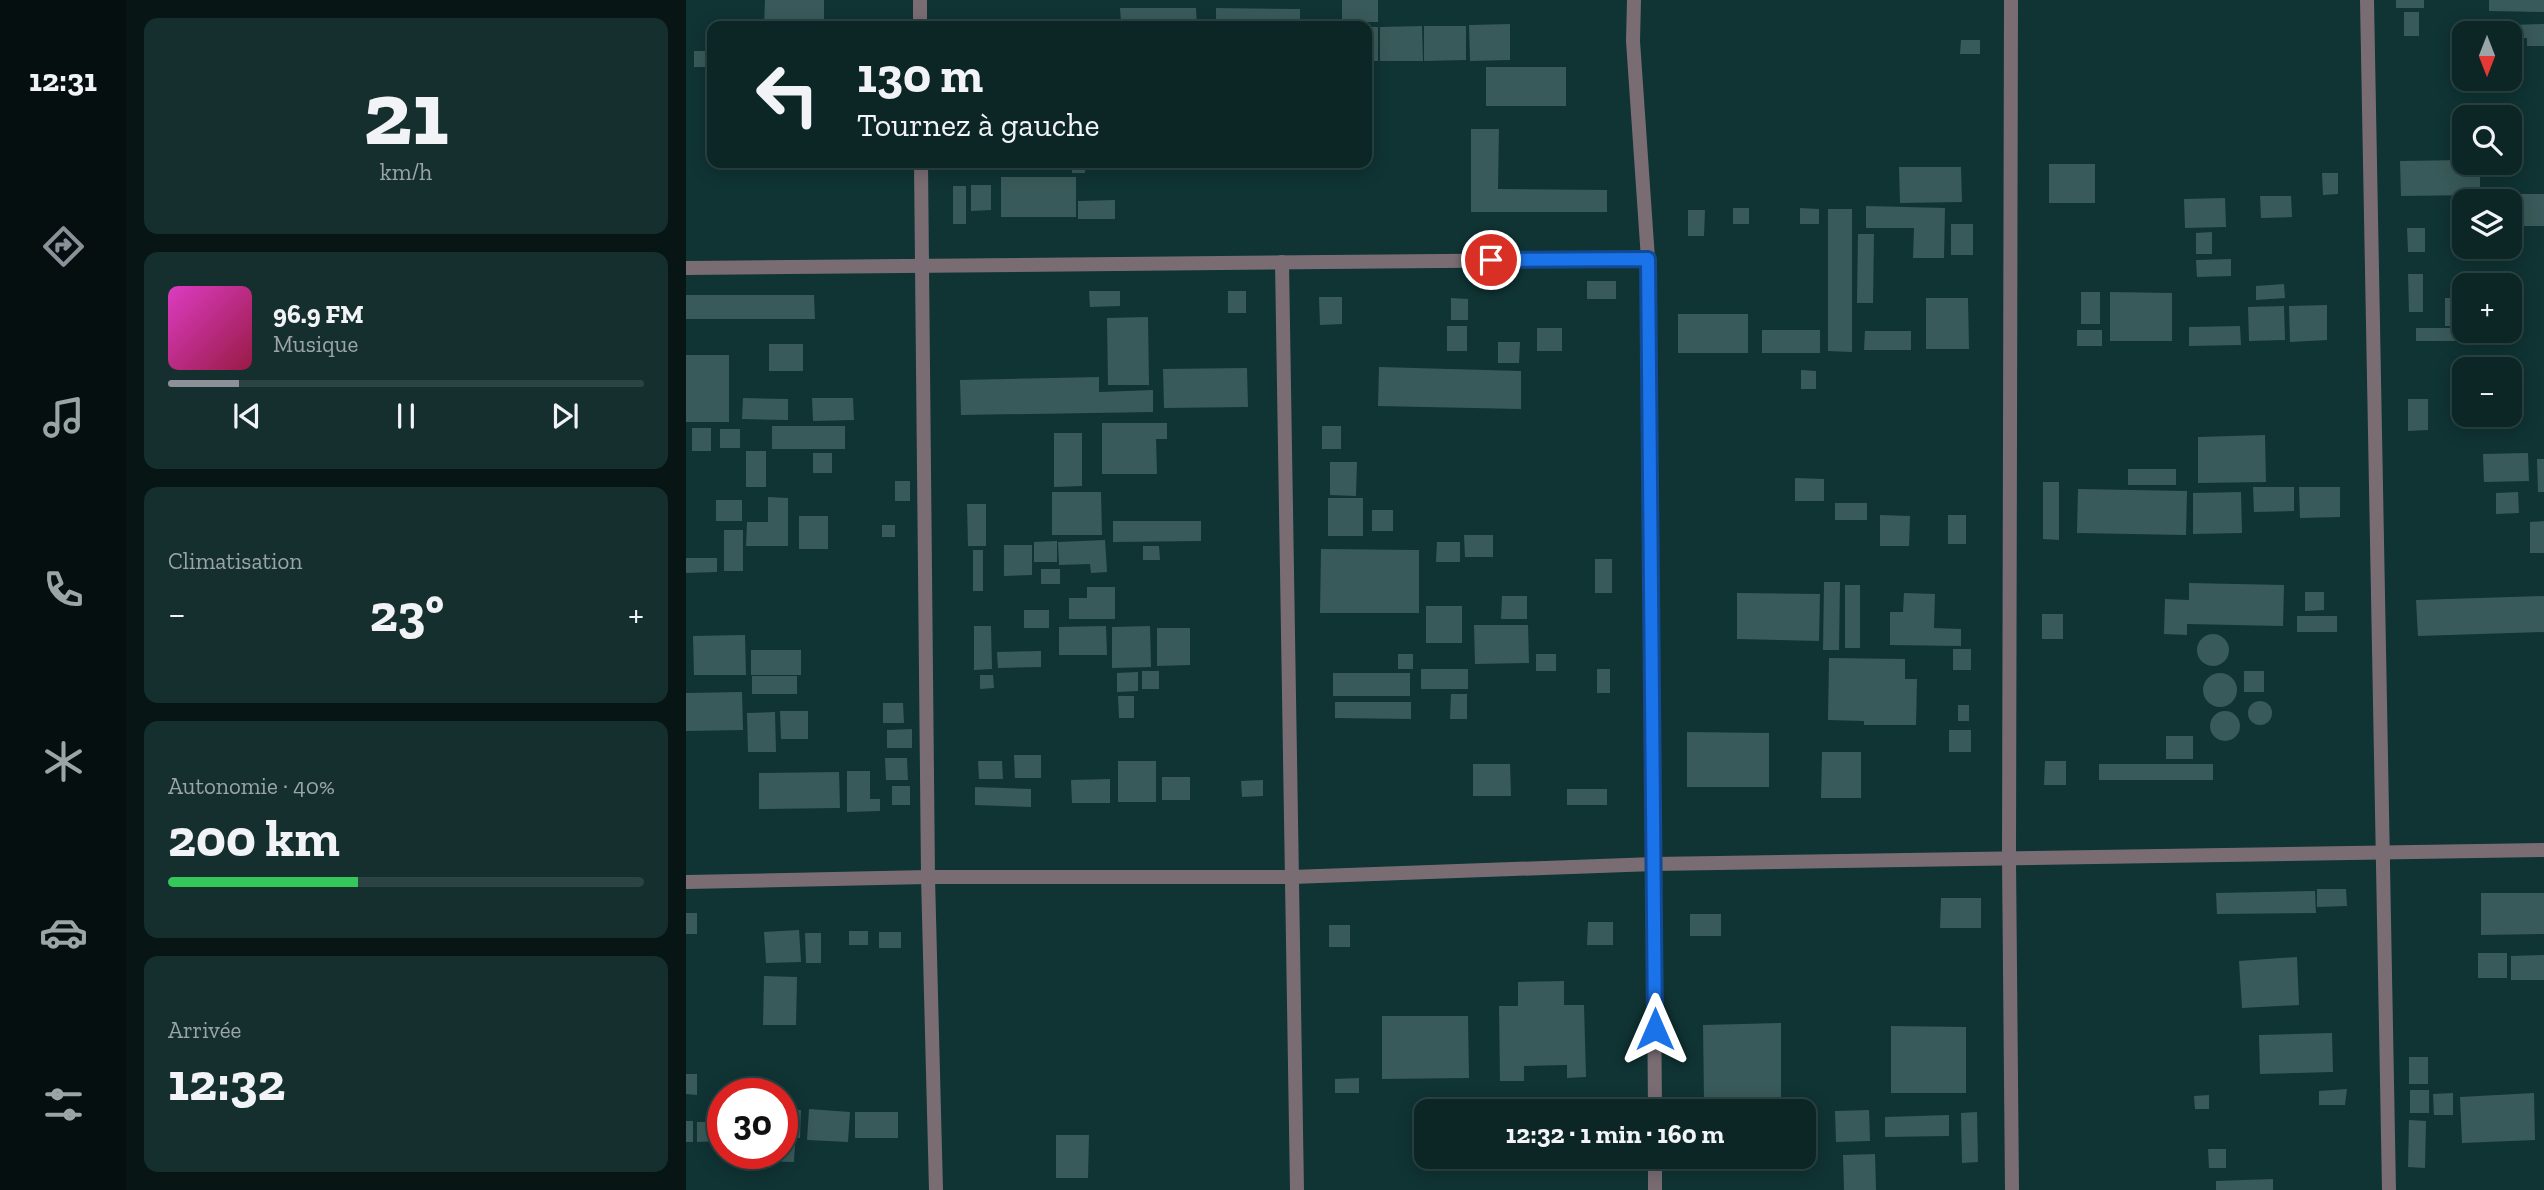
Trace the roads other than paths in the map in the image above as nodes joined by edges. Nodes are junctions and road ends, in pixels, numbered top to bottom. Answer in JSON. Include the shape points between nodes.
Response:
{"nodes":[{"id":1,"x":919,"y":0,"type":"edge"},
{"id":2,"x":1634,"y":0,"type":"edge"},
{"id":3,"x":2011,"y":0,"type":"edge"},
{"id":4,"x":2367,"y":0,"type":"edge"},
{"id":5,"x":920,"y":21,"type":"edge"},
{"id":6,"x":921,"y":168,"type":"edge"},
{"id":7,"x":1648,"y":259,"type":"junction"},
{"id":8,"x":1282,"y":262,"type":"junction"},
{"id":9,"x":922,"y":266,"type":"junction"},
{"id":10,"x":686,"y":268,"type":"edge"},
{"id":11,"x":2544,"y":850,"type":"edge"},
{"id":12,"x":2384,"y":852,"type":"junction"},
{"id":13,"x":2009,"y":859,"type":"junction"},
{"id":14,"x":1654,"y":864,"type":"junction"},
{"id":15,"x":928,"y":877,"type":"junction"},
{"id":16,"x":1292,"y":877,"type":"junction"},
{"id":17,"x":686,"y":881,"type":"edge"},
{"id":18,"x":1655,"y":1099,"type":"edge"},
{"id":19,"x":1655,"y":1169,"type":"edge"},
{"id":20,"x":936,"y":1190,"type":"edge"},
{"id":21,"x":1297,"y":1190,"type":"edge"},
{"id":22,"x":1655,"y":1190,"type":"edge"},
{"id":23,"x":2012,"y":1190,"type":"edge"},
{"id":24,"x":2389,"y":1190,"type":"edge"}],
"edges":[{"from":1,"to":5,"type":"street"},
{"from":2,"to":7,"type":"street"},
{"from":3,"to":13,"type":"street"},
{"from":4,"to":12,"type":"street"},
{"from":6,"to":9,"type":"street"},
{"from":7,"to":8,"type":"street"},
{"from":7,"to":14,"type":"street"},
{"from":8,"to":9,"type":"street"},
{"from":8,"to":16,"type":"street"},
{"from":9,"to":10,"type":"street"},
{"from":9,"to":15,"type":"street"},
{"from":11,"to":12,"type":"street"},
{"from":12,"to":13,"type":"street"},
{"from":12,"to":24,"type":"street"},
{"from":13,"to":14,"type":"street"},
{"from":13,"to":23,"type":"street"},
{"from":14,"to":16,"type":"street"},
{"from":14,"to":18,"type":"street"},
{"from":15,"to":16,"type":"street"},
{"from":15,"to":17,"type":"street"},
{"from":15,"to":20,"type":"street"},
{"from":16,"to":21,"type":"street"},
{"from":19,"to":22,"type":"street"}]}
